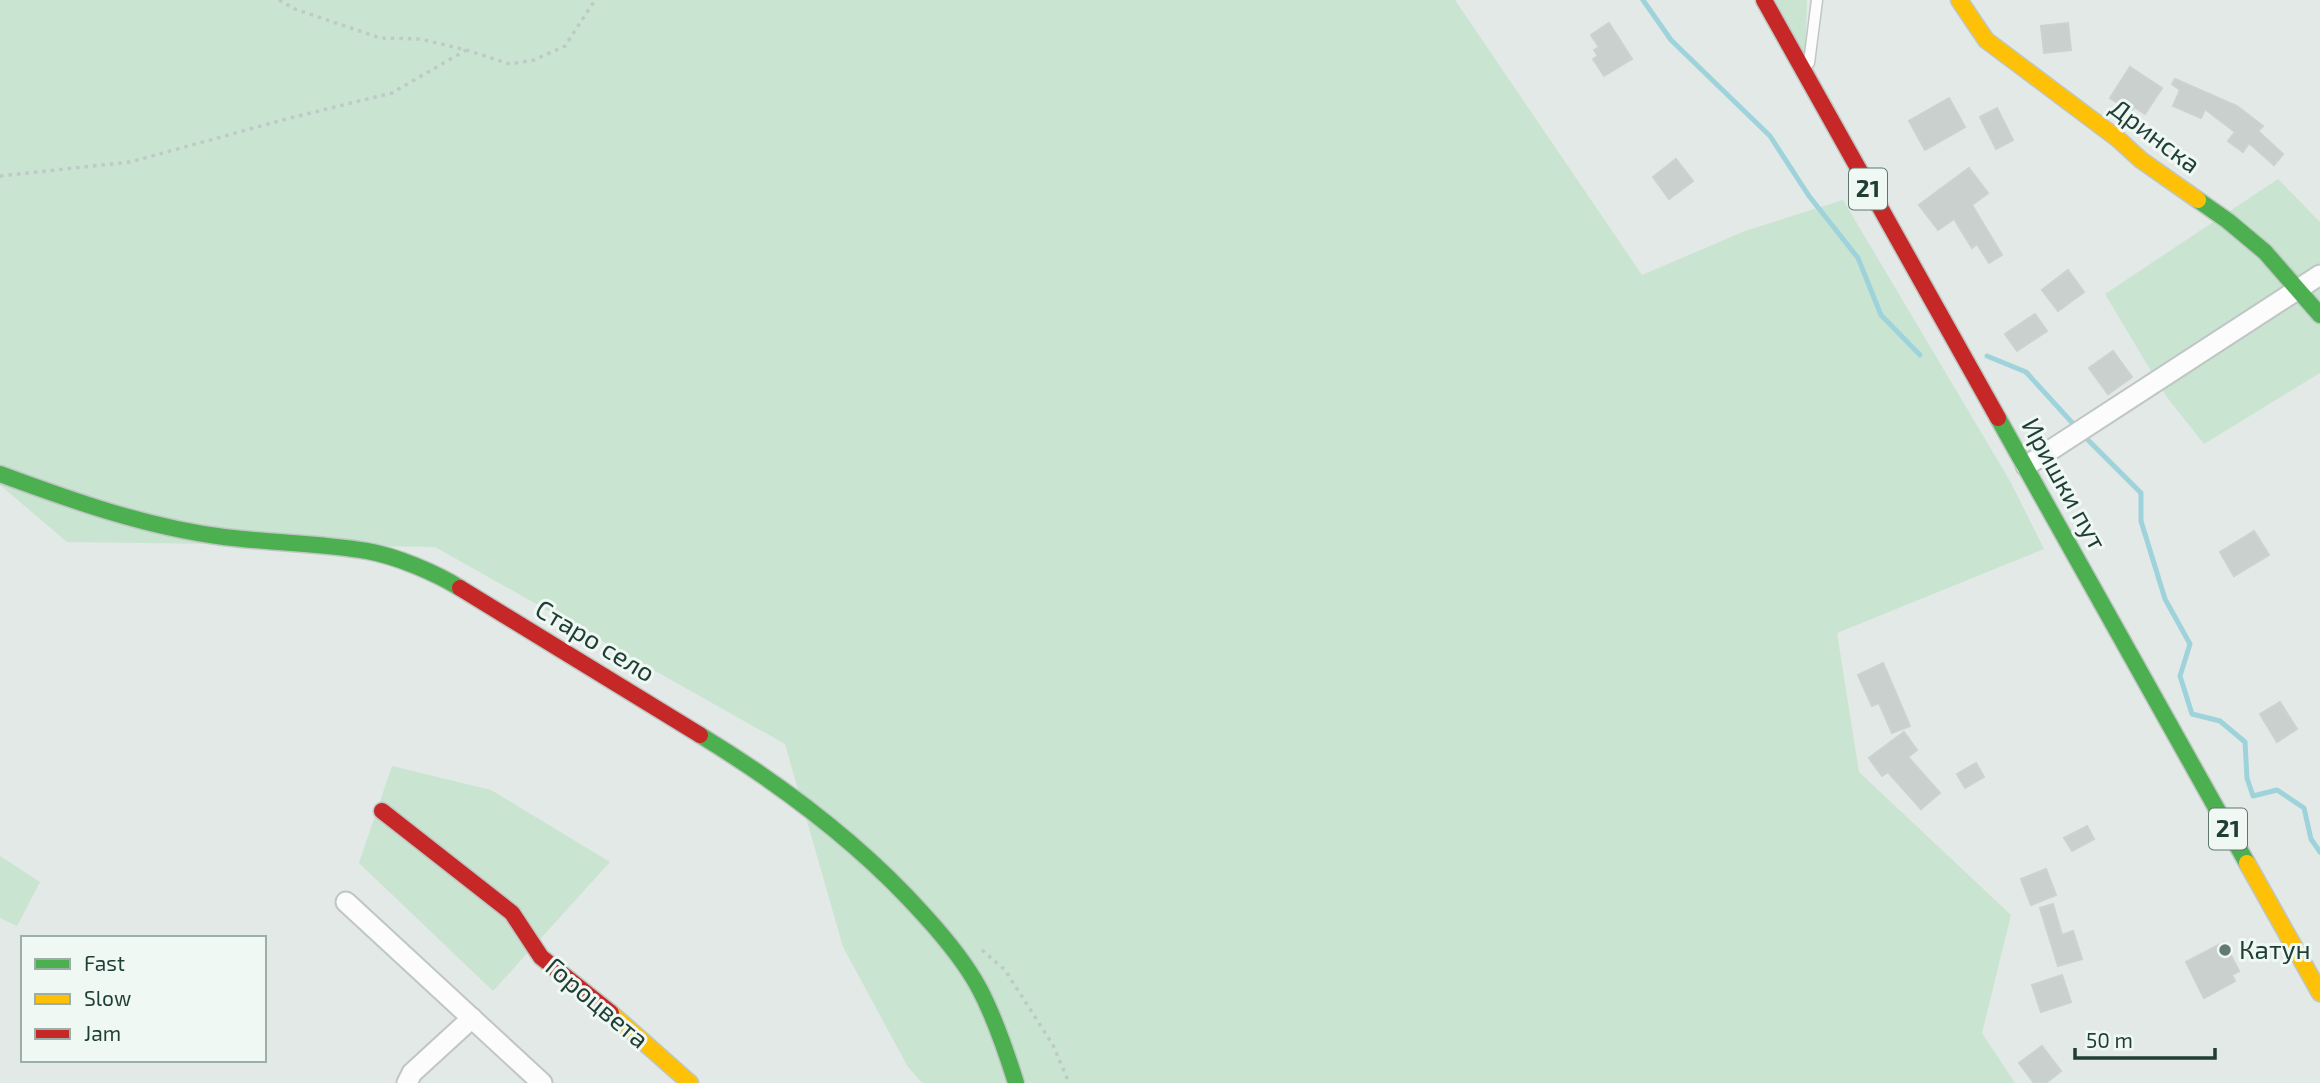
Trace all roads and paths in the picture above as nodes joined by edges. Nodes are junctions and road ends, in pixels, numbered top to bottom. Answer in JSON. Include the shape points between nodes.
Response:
{"nodes":[{"id":1,"x":279,"y":0,"type":"edge"},
{"id":2,"x":594,"y":0,"type":"edge"},
{"id":3,"x":1764,"y":0,"type":"edge"},
{"id":4,"x":1817,"y":0,"type":"edge"},
{"id":5,"x":1959,"y":0,"type":"edge"},
{"id":6,"x":466,"y":50,"type":"junction"},
{"id":7,"x":1806,"y":77,"type":"junction"},
{"id":8,"x":0,"y":176,"type":"edge"},
{"id":9,"x":2320,"y":275,"type":"edge"},
{"id":10,"x":2300,"y":289,"type":"junction"},
{"id":11,"x":2320,"y":315,"type":"edge"},
{"id":12,"x":2026,"y":466,"type":"junction"},
{"id":13,"x":0,"y":474,"type":"edge"},
{"id":14,"x":382,"y":811,"type":"dead end"},
{"id":15,"x":346,"y":902,"type":"dead end"},
{"id":16,"x":981,"y":949,"type":"dead end"},
{"id":17,"x":2320,"y":993,"type":"edge"},
{"id":18,"x":471,"y":1018,"type":"junction"},
{"id":19,"x":407,"y":1083,"type":"edge"},
{"id":20,"x":542,"y":1083,"type":"edge"},
{"id":21,"x":690,"y":1083,"type":"edge"},
{"id":22,"x":1016,"y":1083,"type":"edge"},
{"id":23,"x":1069,"y":1083,"type":"edge"}],
"edges":[{"from":1,"to":6,"type":"path","via":[[380,38],[420,39]]},
{"from":2,"to":6,"type":"path","via":[[565,46],[534,60],[510,64]]},
{"from":3,"to":7,"type":"street","name":"Иришки пут","number":"21"},
{"from":4,"to":7,"type":"lane"},
{"from":5,"to":10,"type":"street","name":"Дринска","via":[[1986,40],[2228,221]]},
{"from":6,"to":8,"type":"path","via":[[392,93],[130,162]]},
{"from":7,"to":12,"type":"street","name":"Иришки пут","number":"21"},
{"from":9,"to":10,"type":"street"},
{"from":10,"to":11,"type":"street","name":"Дринска"},
{"from":10,"to":12,"type":"street"},
{"from":12,"to":17,"type":"street","name":"Иришки пут","number":"21"},
{"from":13,"to":22,"type":"street","name":"Старо село","via":[[151,524],[224,537],[369,551],[451,582],[741,760],[836,830],[902,890],[949,943],[979,988]]},
{"from":14,"to":21,"type":"street","name":"Гороцвета","via":[[512,913],[541,957]]},
{"from":15,"to":18,"type":"street"},
{"from":16,"to":23,"type":"path","via":[[1005,970],[1053,1045]]},
{"from":18,"to":19,"type":"street"},
{"from":18,"to":20,"type":"street"}]}
